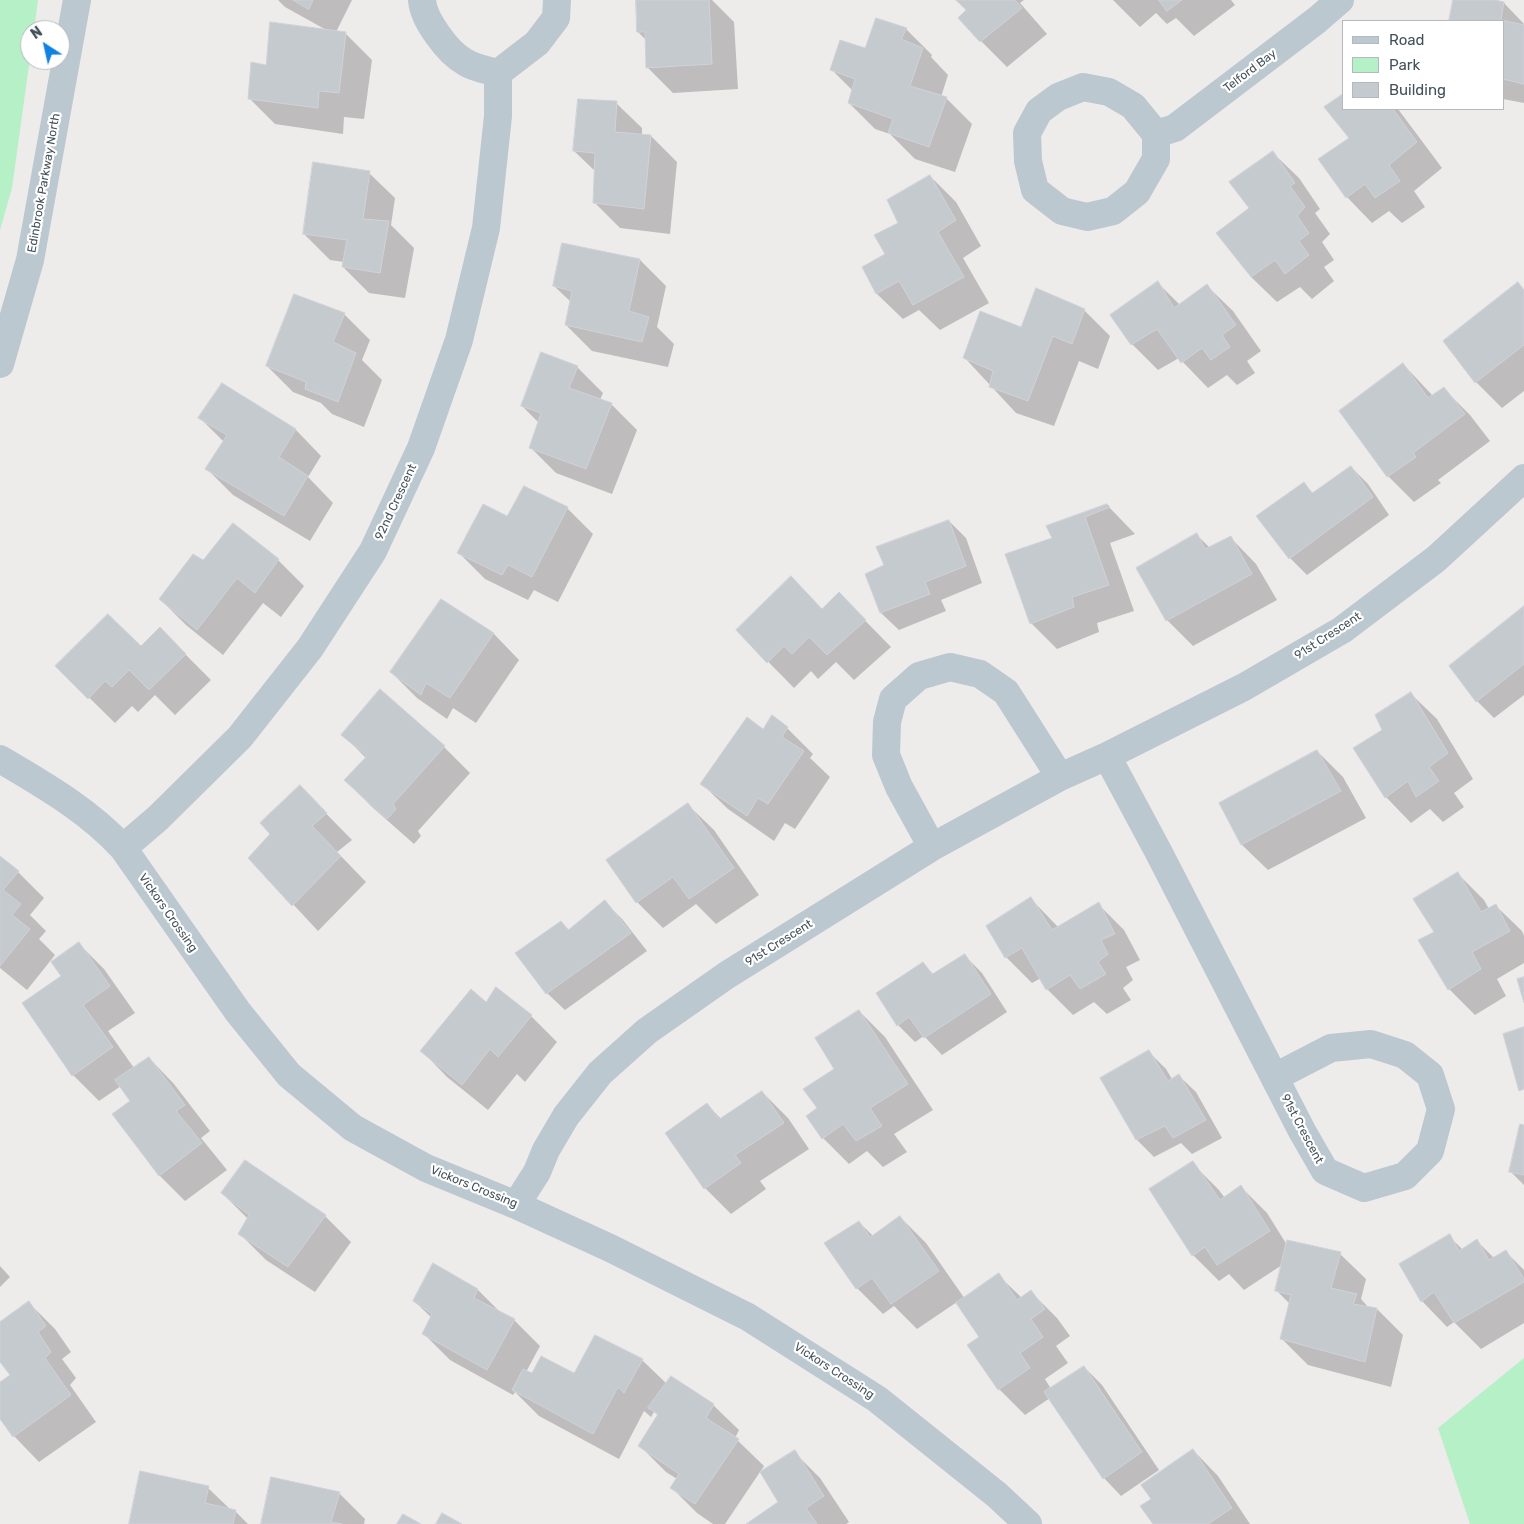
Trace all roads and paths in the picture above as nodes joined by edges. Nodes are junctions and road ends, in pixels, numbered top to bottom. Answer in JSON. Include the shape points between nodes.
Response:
{"nodes":[{"id":1,"x":77,"y":0,"type":"edge"},
{"id":2,"x":422,"y":0,"type":"edge"},
{"id":3,"x":557,"y":0,"type":"edge"},
{"id":4,"x":1340,"y":0,"type":"edge"},
{"id":5,"x":498,"y":73,"type":"junction"},
{"id":6,"x":1156,"y":134,"type":"junction"},
{"id":7,"x":0,"y":364,"type":"edge"},
{"id":8,"x":1524,"y":478,"type":"edge"},
{"id":9,"x":1107,"y":756,"type":"junction"},
{"id":10,"x":0,"y":759,"type":"edge"},
{"id":11,"x":1060,"y":777,"type":"junction"},
{"id":12,"x":932,"y":847,"type":"junction"},
{"id":13,"x":123,"y":848,"type":"junction"},
{"id":14,"x":1275,"y":1077,"type":"junction"},
{"id":15,"x":516,"y":1205,"type":"junction"},
{"id":16,"x":1028,"y":1524,"type":"edge"}],
"edges":[{"from":1,"to":7,"type":"street","name":"Edinbrook Parkway North","via":[[30,260]]},
{"from":2,"to":5,"type":"street","via":[[422,8],[440,40],[464,62]]},
{"from":3,"to":5,"type":"street","via":[[556,18],[537,43]]},
{"from":4,"to":6,"type":"street","name":"Telford Bay","via":[[1175,128]]},
{"from":5,"to":13,"type":"street","name":"92nd Crescent","via":[[498,116],[486,228],[459,340],[422,448],[373,551],[310,648],[240,737]]},
{"from":6,"to":6,"type":"street","via":[[1133,106],[1110,92],[1083,87],[1058,97],[1039,111],[1026,134],[1035,190],[1062,211],[1087,217],[1114,211],[1137,192],[1156,159]]},
{"from":8,"to":9,"type":"street","name":"91st Crescent","via":[[1436,559],[1342,630],[1244,687]]},
{"from":9,"to":11,"type":"street","name":"91st Crescent"},
{"from":9,"to":14,"type":"street","name":"91st Crescent"},
{"from":10,"to":13,"type":"street","name":"Vickors Crossing","via":[[58,793],[107,830]]},
{"from":11,"to":12,"type":"street","name":"91st Crescent"},
{"from":11,"to":12,"type":"street","via":[[1006,692],[980,674],[950,667],[919,676],[893,700],[887,722],[886,755],[899,787]]},
{"from":12,"to":15,"type":"street","name":"91st Crescent","via":[[727,975],[648,1031],[600,1073],[566,1116]]},
{"from":13,"to":15,"type":"street","name":"Vickors Crossing","via":[[238,1012],[289,1075],[353,1128],[426,1168]]},
{"from":14,"to":14,"type":"street","name":"91st Crescent","via":[[1325,1171],[1364,1188],[1405,1176],[1430,1151],[1441,1109],[1430,1075],[1405,1055],[1371,1044],[1331,1048]]},
{"from":15,"to":16,"type":"street","name":"Vickors Crossing","via":[[748,1317],[877,1399],[997,1495]]}]}
